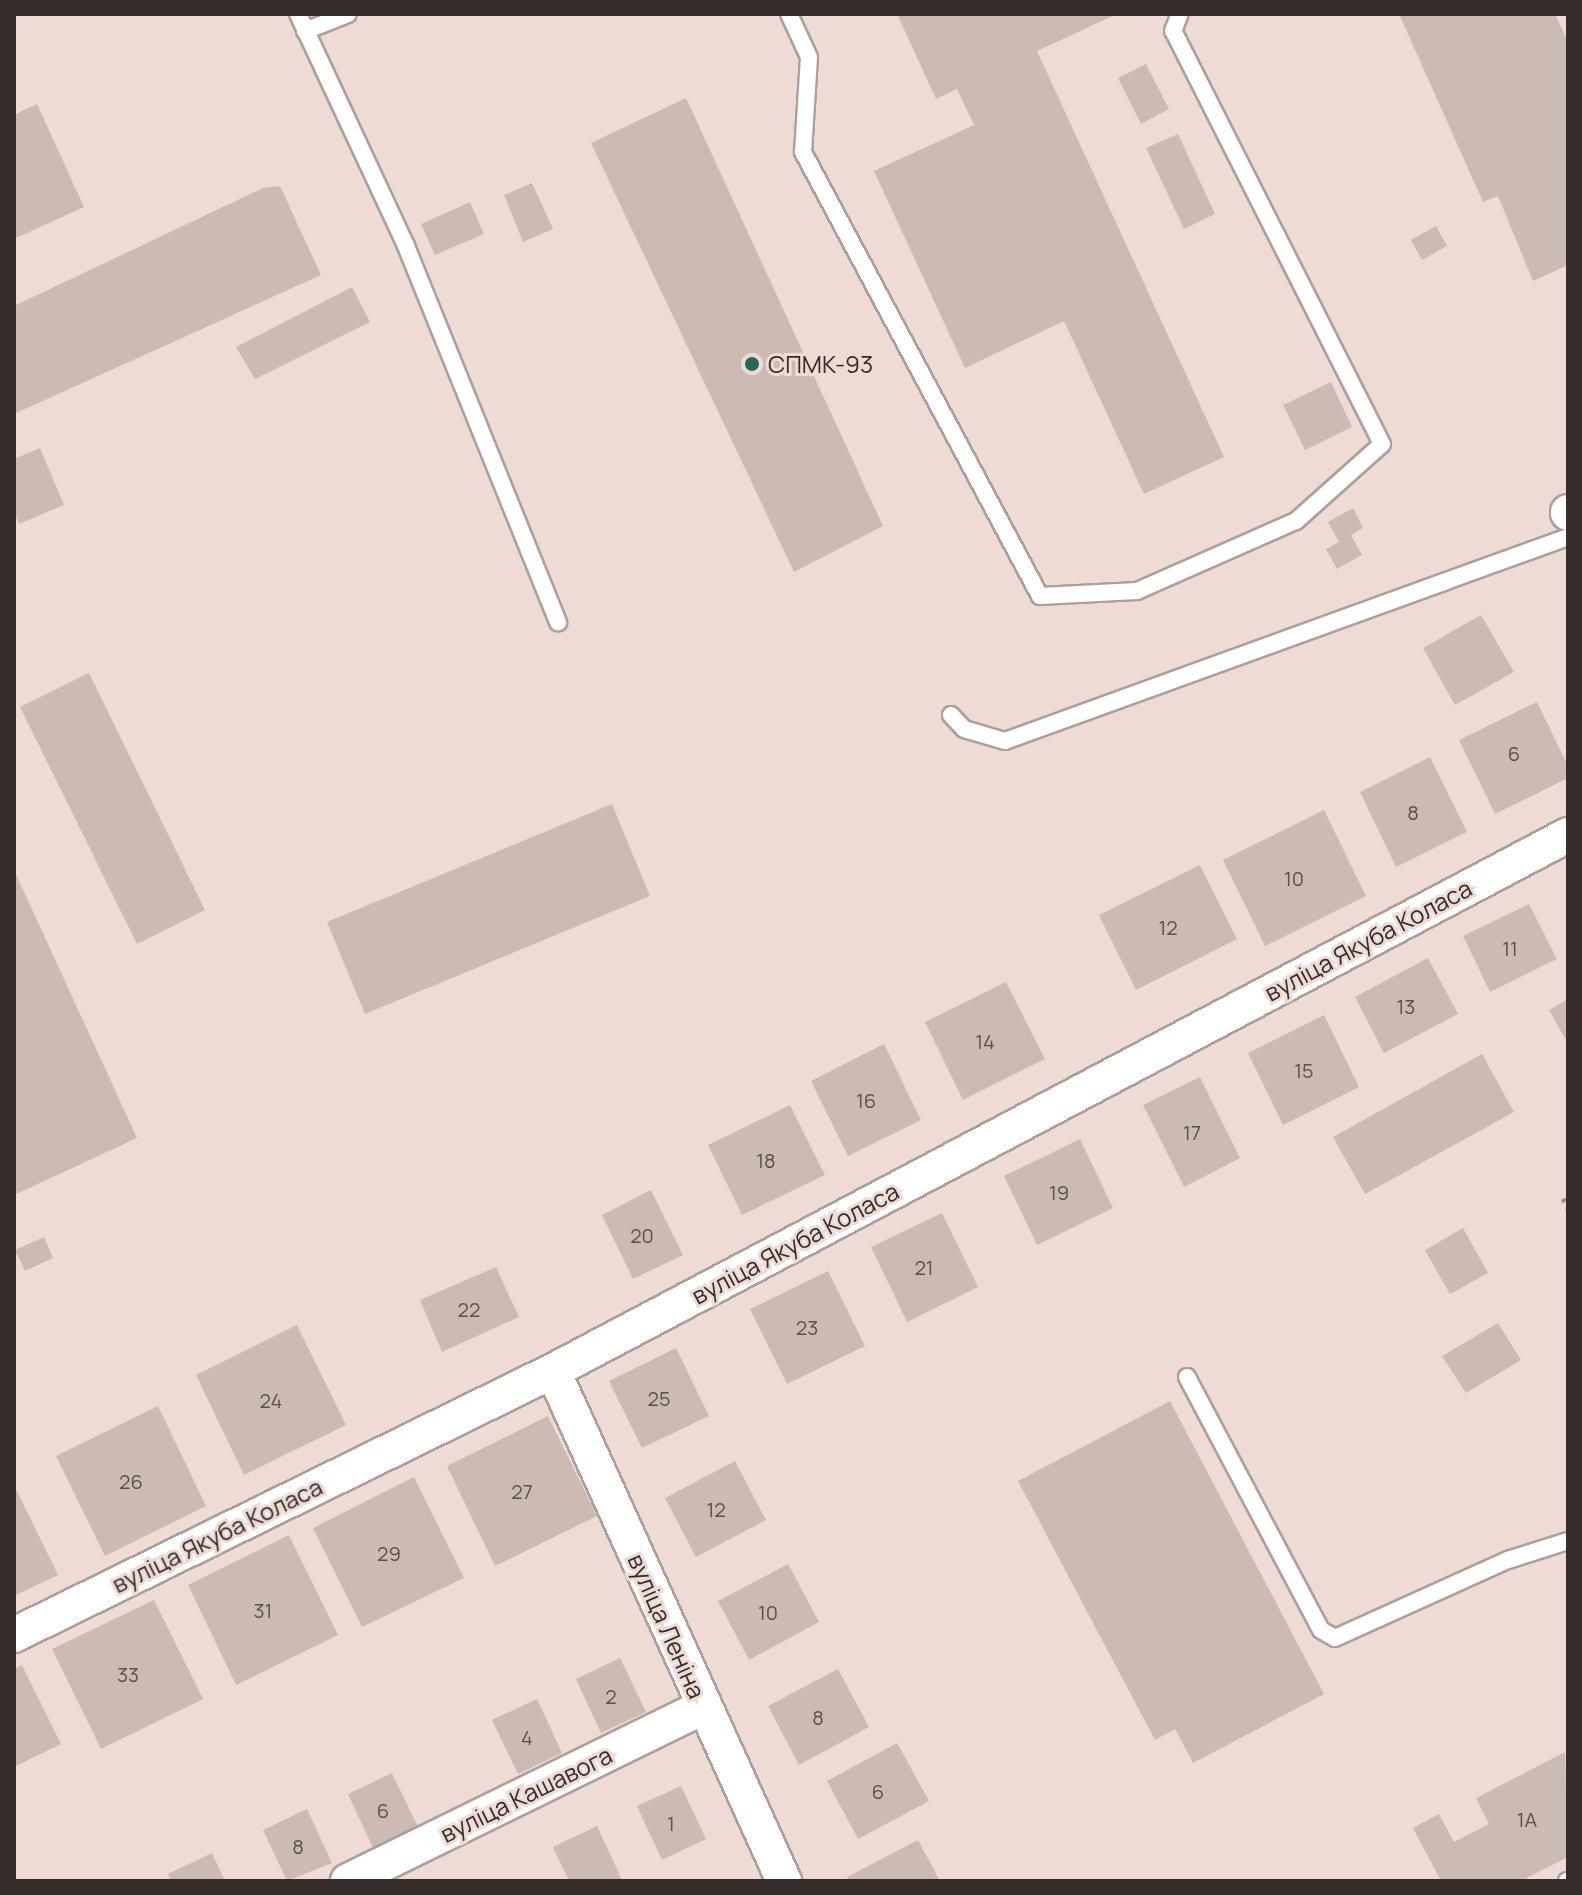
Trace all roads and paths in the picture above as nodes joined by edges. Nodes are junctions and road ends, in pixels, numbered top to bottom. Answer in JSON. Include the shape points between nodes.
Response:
{"nodes":[{"id":1,"x":298,"y":14,"type":"edge"},
{"id":2,"x":348,"y":14,"type":"edge"},
{"id":3,"x":789,"y":14,"type":"edge"},
{"id":4,"x":1180,"y":14,"type":"edge"},
{"id":5,"x":305,"y":31,"type":"junction"},
{"id":6,"x":1568,"y":537,"type":"edge"},
{"id":7,"x":558,"y":623,"type":"dead end"},
{"id":8,"x":951,"y":715,"type":"dead end"},
{"id":9,"x":1568,"y":835,"type":"edge"},
{"id":10,"x":1563,"y":1198,"type":"dead end"},
{"id":11,"x":1568,"y":1208,"type":"edge"},
{"id":12,"x":553,"y":1371,"type":"junction"},
{"id":13,"x":1187,"y":1377,"type":"dead end"},
{"id":14,"x":1568,"y":1541,"type":"edge"},
{"id":15,"x":14,"y":1635,"type":"edge"},
{"id":16,"x":703,"y":1707,"type":"junction"},
{"id":17,"x":348,"y":1881,"type":"edge"},
{"id":18,"x":784,"y":1881,"type":"edge"}],
"edges":[{"from":1,"to":5,"type":"lane"},
{"from":2,"to":5,"type":"lane"},
{"from":3,"to":4,"type":"lane","via":[[809,57],[803,152],[1040,596],[1137,591],[1296,521],[1382,444],[1173,31]]},
{"from":5,"to":7,"type":"lane","via":[[406,246]]},
{"from":6,"to":8,"type":"lane","via":[[1005,741],[964,729]]},
{"from":9,"to":12,"type":"street","name":"вуліца Якуба Коласа"},
{"from":10,"to":11,"type":"path"},
{"from":12,"to":15,"type":"street","name":"вуліца Якуба Коласа"},
{"from":12,"to":16,"type":"street","name":"вуліца Леніна"},
{"from":13,"to":14,"type":"lane","via":[[1321,1630],[1335,1638],[1508,1560]]},
{"from":16,"to":17,"type":"street","name":"вуліца Кашавога"},
{"from":16,"to":18,"type":"street","name":"вуліца Леніна"}]}
